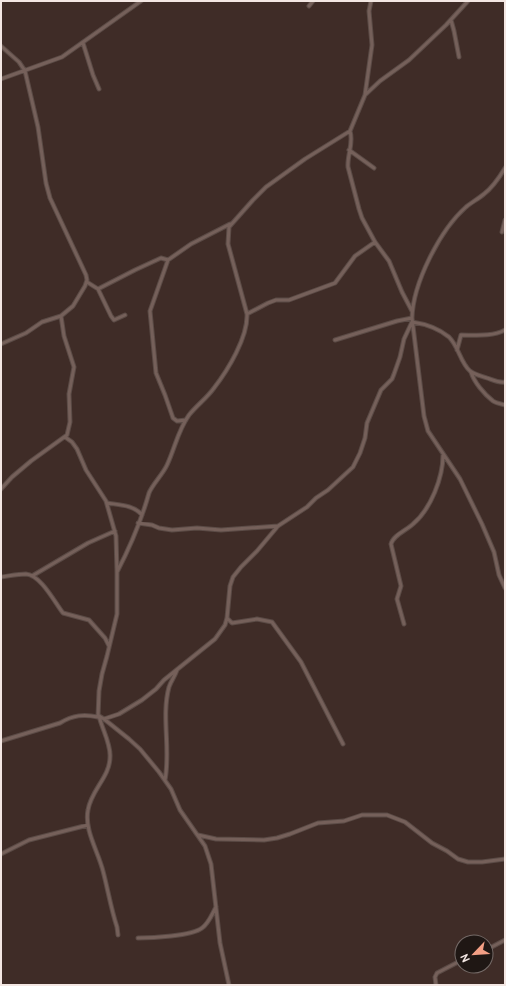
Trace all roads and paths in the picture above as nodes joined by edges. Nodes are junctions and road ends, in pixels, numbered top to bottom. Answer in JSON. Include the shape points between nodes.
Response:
{"nodes":[{"id":1,"x":141,"y":1,"type":"edge"},
{"id":2,"x":313,"y":1,"type":"edge"},
{"id":3,"x":372,"y":1,"type":"edge"},
{"id":4,"x":468,"y":1,"type":"edge"},
{"id":5,"x":308,"y":6,"type":"dead end"},
{"id":6,"x":451,"y":20,"type":"junction"},
{"id":7,"x":82,"y":43,"type":"junction"},
{"id":8,"x":1,"y":46,"type":"edge"},
{"id":9,"x":459,"y":57,"type":"dead end"},
{"id":10,"x":25,"y":71,"type":"junction"},
{"id":11,"x":1,"y":79,"type":"edge"},
{"id":12,"x":99,"y":89,"type":"dead end"},
{"id":13,"x":365,"y":95,"type":"junction"},
{"id":14,"x":350,"y":131,"type":"junction"},
{"id":15,"x":350,"y":150,"type":"junction"},
{"id":16,"x":374,"y":168,"type":"dead end"},
{"id":17,"x":505,"y":168,"type":"edge"},
{"id":18,"x":505,"y":174,"type":"edge"},
{"id":19,"x":500,"y":177,"type":"junction"},
{"id":20,"x":505,"y":220,"type":"edge"},
{"id":21,"x":230,"y":224,"type":"junction"},
{"id":22,"x":502,"y":232,"type":"dead end"},
{"id":23,"x":375,"y":242,"type":"junction"},
{"id":24,"x":168,"y":260,"type":"junction"},
{"id":25,"x":87,"y":282,"type":"junction"},
{"id":26,"x":98,"y":289,"type":"junction"},
{"id":27,"x":412,"y":311,"type":"junction"},
{"id":28,"x":247,"y":314,"type":"junction"},
{"id":29,"x":125,"y":315,"type":"dead end"},
{"id":30,"x":61,"y":316,"type":"junction"},
{"id":31,"x":412,"y":320,"type":"junction"},
{"id":32,"x":505,"y":330,"type":"edge"},
{"id":33,"x":335,"y":340,"type":"dead end"},
{"id":34,"x":1,"y":344,"type":"edge"},
{"id":35,"x":457,"y":350,"type":"junction"},
{"id":36,"x":471,"y":371,"type":"junction"},
{"id":37,"x":505,"y":382,"type":"edge"},
{"id":38,"x":505,"y":405,"type":"edge"},
{"id":39,"x":186,"y":420,"type":"junction"},
{"id":40,"x":65,"y":437,"type":"junction"},
{"id":41,"x":443,"y":455,"type":"junction"},
{"id":42,"x":1,"y":489,"type":"edge"},
{"id":43,"x":107,"y":503,"type":"junction"},
{"id":44,"x":142,"y":515,"type":"junction"},
{"id":45,"x":138,"y":523,"type":"junction"},
{"id":46,"x":278,"y":526,"type":"junction"},
{"id":47,"x":115,"y":531,"type":"junction"},
{"id":48,"x":117,"y":572,"type":"junction"},
{"id":49,"x":32,"y":576,"type":"junction"},
{"id":50,"x":1,"y":577,"type":"edge"},
{"id":51,"x":505,"y":588,"type":"edge"},
{"id":52,"x":227,"y":618,"type":"junction"},
{"id":53,"x":404,"y":624,"type":"dead end"},
{"id":54,"x":109,"y":646,"type":"junction"},
{"id":55,"x":178,"y":669,"type":"junction"},
{"id":56,"x":99,"y":717,"type":"junction"},
{"id":57,"x":104,"y":719,"type":"junction"},
{"id":58,"x":1,"y":741,"type":"edge"},
{"id":59,"x":343,"y":744,"type":"dead end"},
{"id":60,"x":165,"y":780,"type":"junction"},
{"id":61,"x":88,"y":825,"type":"junction"},
{"id":62,"x":198,"y":835,"type":"junction"},
{"id":63,"x":1,"y":854,"type":"edge"},
{"id":64,"x":505,"y":859,"type":"edge"},
{"id":65,"x":216,"y":907,"type":"junction"},
{"id":66,"x":118,"y":935,"type":"dead end"},
{"id":67,"x":138,"y":938,"type":"dead end"},
{"id":68,"x":505,"y":940,"type":"edge"},
{"id":69,"x":494,"y":946,"type":"edge"},
{"id":70,"x":454,"y":964,"type":"edge"},
{"id":71,"x":229,"y":985,"type":"edge"},
{"id":72,"x":436,"y":985,"type":"edge"}],
"edges":[{"from":1,"to":7,"type":"street"},
{"from":2,"to":5,"type":"street"},
{"from":3,"to":13,"type":"street","via":[[369,11],[372,45]]},
{"from":4,"to":6,"type":"street"},
{"from":6,"to":9,"type":"street"},
{"from":6,"to":13,"type":"street"},
{"from":7,"to":10,"type":"street","via":[[56,60]]},
{"from":7,"to":12,"type":"street"},
{"from":8,"to":10,"type":"street"},
{"from":10,"to":11,"type":"street"},
{"from":10,"to":25,"type":"street","via":[[50,198],[83,265]]},
{"from":13,"to":14,"type":"street"},
{"from":14,"to":15,"type":"street"},
{"from":14,"to":21,"type":"street","via":[[266,187]]},
{"from":15,"to":16,"type":"street"},
{"from":15,"to":23,"type":"street","via":[[348,167],[359,209]]},
{"from":17,"to":19,"type":"street"},
{"from":18,"to":19,"type":"street"},
{"from":19,"to":27,"type":"street","via":[[484,194],[467,206],[444,233],[426,268]]},
{"from":20,"to":22,"type":"street"},
{"from":21,"to":24,"type":"street","via":[[191,244]]},
{"from":21,"to":28,"type":"street","via":[[228,244]]},
{"from":23,"to":27,"type":"street","via":[[389,261]]},
{"from":23,"to":28,"type":"street","via":[[355,256],[335,283],[289,300],[276,300]]},
{"from":24,"to":26,"type":"street","via":[[161,258]]},
{"from":24,"to":39,"type":"street","via":[[150,313],[156,373],[173,418],[177,421]]},
{"from":25,"to":26,"type":"street"},
{"from":25,"to":30,"type":"street","via":[[73,306]]},
{"from":26,"to":29,"type":"street","via":[[114,320]]},
{"from":27,"to":31,"type":"street"},
{"from":28,"to":39,"type":"street","via":[[247,323],[231,362],[215,388]]},
{"from":30,"to":34,"type":"street","via":[[42,322],[26,333]]},
{"from":30,"to":40,"type":"street","via":[[64,336],[74,367],[69,394],[70,422]]},
{"from":31,"to":33,"type":"street","via":[[397,321]]},
{"from":31,"to":35,"type":"street","via":[[440,330]]},
{"from":31,"to":41,"type":"street","via":[[424,416],[428,431]]},
{"from":31,"to":46,"type":"street","via":[[392,379],[381,390],[367,423],[363,446],[353,467],[307,507]]},
{"from":32,"to":35,"type":"street","via":[[484,335],[461,335]]},
{"from":35,"to":36,"type":"street"},
{"from":36,"to":37,"type":"street"},
{"from":36,"to":38,"type":"street","via":[[473,378],[493,402]]},
{"from":39,"to":44,"type":"street","via":[[167,465],[149,492],[149,499]]},
{"from":40,"to":42,"type":"street","via":[[31,461]]},
{"from":40,"to":43,"type":"street","via":[[77,449],[86,470]]},
{"from":41,"to":51,"type":"street","via":[[460,479],[482,524]]},
{"from":41,"to":53,"type":"street","via":[[440,476],[431,501],[421,517],[393,539],[391,544],[401,586],[397,599]]},
{"from":43,"to":44,"type":"street","via":[[127,506],[138,510]]},
{"from":43,"to":47,"type":"street"},
{"from":44,"to":45,"type":"street"},
{"from":45,"to":46,"type":"street","via":[[172,530]]},
{"from":45,"to":48,"type":"street"},
{"from":46,"to":52,"type":"street","via":[[233,577]]},
{"from":47,"to":48,"type":"street"},
{"from":47,"to":49,"type":"street","via":[[88,543]]},
{"from":48,"to":54,"type":"street","via":[[117,614]]},
{"from":49,"to":50,"type":"street","via":[[26,574]]},
{"from":49,"to":54,"type":"street","via":[[46,588],[63,613],[89,620]]},
{"from":52,"to":55,"type":"street","via":[[215,639]]},
{"from":52,"to":59,"type":"street","via":[[232,623],[257,619],[272,622],[301,662]]},
{"from":54,"to":56,"type":"street","via":[[99,691]]},
{"from":55,"to":57,"type":"street","via":[[136,704]]},
{"from":55,"to":60,"type":"street","via":[[170,682],[167,698],[168,757]]},
{"from":56,"to":57,"type":"street"},
{"from":56,"to":58,"type":"street","via":[[75,715],[60,723]]},
{"from":56,"to":61,"type":"street","via":[[111,756],[107,773],[97,787],[87,810]]},
{"from":57,"to":60,"type":"street","via":[[140,749]]},
{"from":60,"to":62,"type":"street","via":[[180,810]]},
{"from":61,"to":63,"type":"street","via":[[29,840]]},
{"from":61,"to":66,"type":"street","via":[[103,870]]},
{"from":62,"to":64,"type":"street","via":[[216,839],[264,840],[290,834],[318,823],[344,821],[362,815],[387,815],[405,822],[458,859],[482,862]]},
{"from":62,"to":65,"type":"street","via":[[211,864]]},
{"from":65,"to":67,"type":"street","via":[[205,925],[194,932]]},
{"from":65,"to":71,"type":"street","via":[[221,953]]},
{"from":68,"to":69,"type":"street"},
{"from":70,"to":72,"type":"street","via":[[437,973]]}]}
